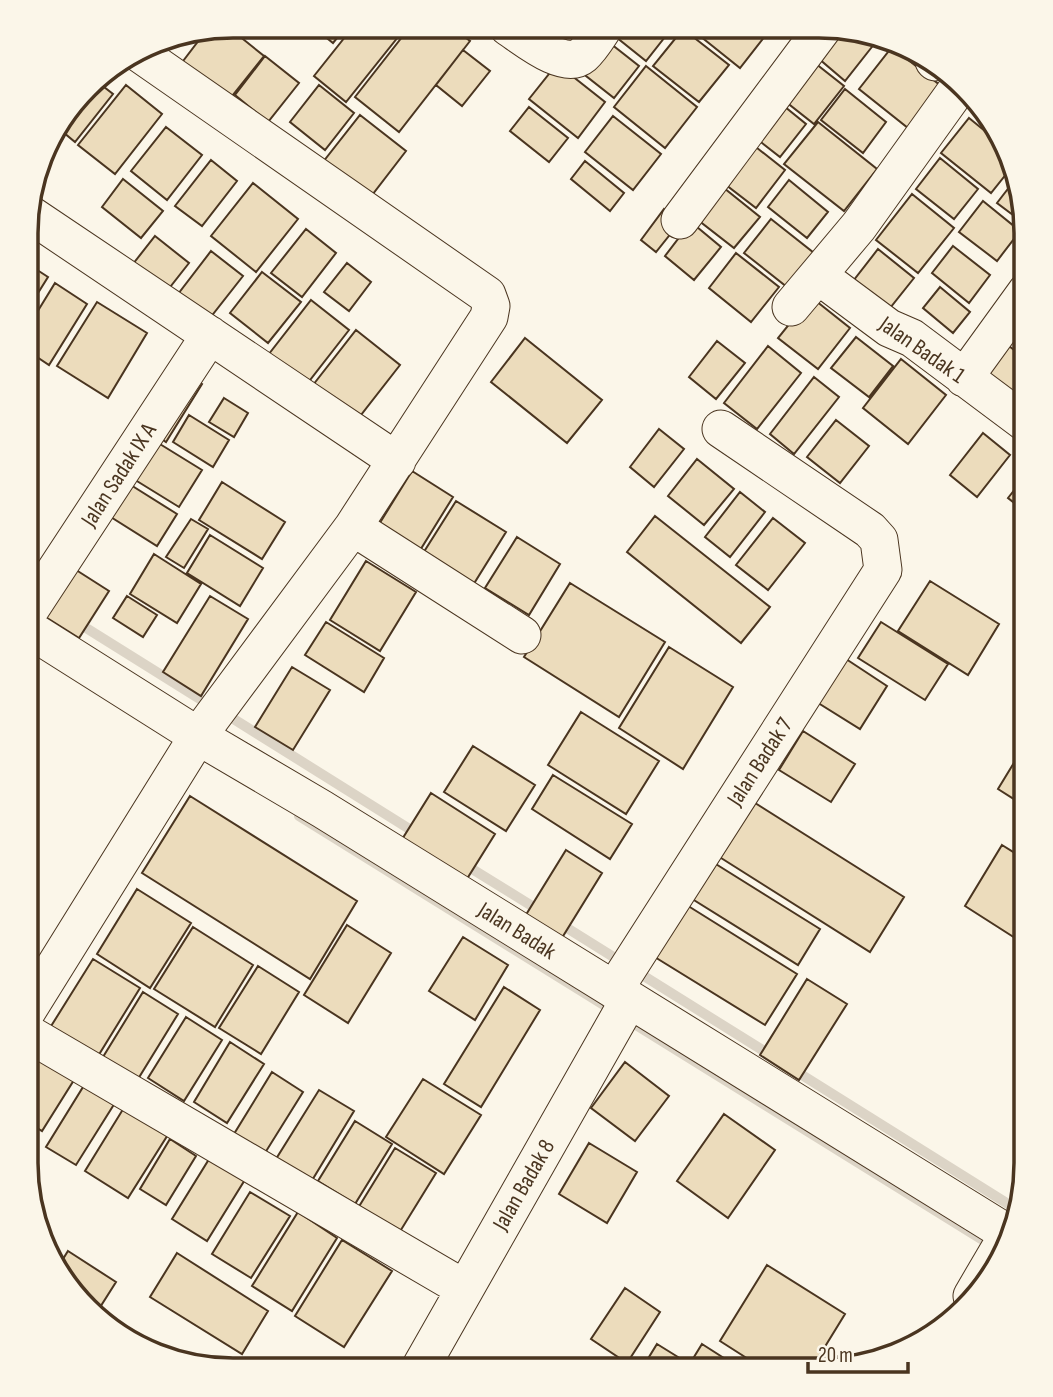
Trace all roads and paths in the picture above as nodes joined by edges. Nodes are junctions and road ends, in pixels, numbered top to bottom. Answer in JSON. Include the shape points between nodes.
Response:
{"nodes":[{"id":1,"x":525,"y":38,"type":"edge"},
{"id":2,"x":596,"y":38,"type":"edge"},
{"id":3,"x":816,"y":38,"type":"edge"},
{"id":4,"x":148,"y":59,"type":"edge"},
{"id":5,"x":954,"y":93,"type":"edge"},
{"id":6,"x":39,"y":220,"type":"edge"},
{"id":7,"x":680,"y":220,"type":"dead end"},
{"id":8,"x":819,"y":276,"type":"junction"},
{"id":9,"x":791,"y":307,"type":"dead end"},
{"id":10,"x":1014,"y":309,"type":"edge"},
{"id":11,"x":210,"y":335,"type":"junction"},
{"id":12,"x":964,"y":379,"type":"junction"},
{"id":13,"x":1014,"y":416,"type":"edge"},
{"id":14,"x":722,"y":429,"type":"dead end"},
{"id":15,"x":397,"y":461,"type":"junction"},
{"id":16,"x":353,"y":527,"type":"junction"},
{"id":17,"x":38,"y":597,"type":"edge"},
{"id":18,"x":38,"y":635,"type":"edge"},
{"id":19,"x":522,"y":635,"type":"dead end"},
{"id":20,"x":198,"y":736,"type":"junction"},
{"id":21,"x":38,"y":993,"type":"edge"},
{"id":22,"x":622,"y":995,"type":"junction"},
{"id":23,"x":38,"y":1040,"type":"edge"},
{"id":24,"x":1001,"y":1233,"type":"edge"},
{"id":25,"x":465,"y":1289,"type":"junction"},
{"id":26,"x":425,"y":1359,"type":"edge"}],
"edges":[{"from":1,"to":2,"type":"street","via":[[570,61],[583,56]]},
{"from":3,"to":7,"type":"street"},
{"from":4,"to":15,"type":"street","via":[[486,295],[489,317]]},
{"from":5,"to":8,"type":"street"},
{"from":6,"to":11,"type":"street"},
{"from":8,"to":9,"type":"street"},
{"from":8,"to":12,"type":"street","name":"Jalan Badak 1"},
{"from":10,"to":12,"type":"street"},
{"from":11,"to":15,"type":"street"},
{"from":11,"to":17,"type":"street","name":"Jalan Sadak IX A"},
{"from":12,"to":13,"type":"street","name":"Jalan Badak 1"},
{"from":14,"to":22,"type":"street","name":"Jalan Badak 7","via":[[870,530],[879,540],[883,569]]},
{"from":15,"to":16,"type":"street"},
{"from":16,"to":19,"type":"street"},
{"from":16,"to":20,"type":"street"},
{"from":18,"to":20,"type":"street","name":"Jalan Badak"},
{"from":20,"to":21,"type":"street"},
{"from":20,"to":22,"type":"street","name":"Jalan Badak"},
{"from":22,"to":24,"type":"street","name":"Jalan Badak"},
{"from":22,"to":25,"type":"street","name":"Jalan Badak 8"},
{"from":23,"to":25,"type":"street"},
{"from":25,"to":26,"type":"street","name":"Jalan Badak 8"}]}
